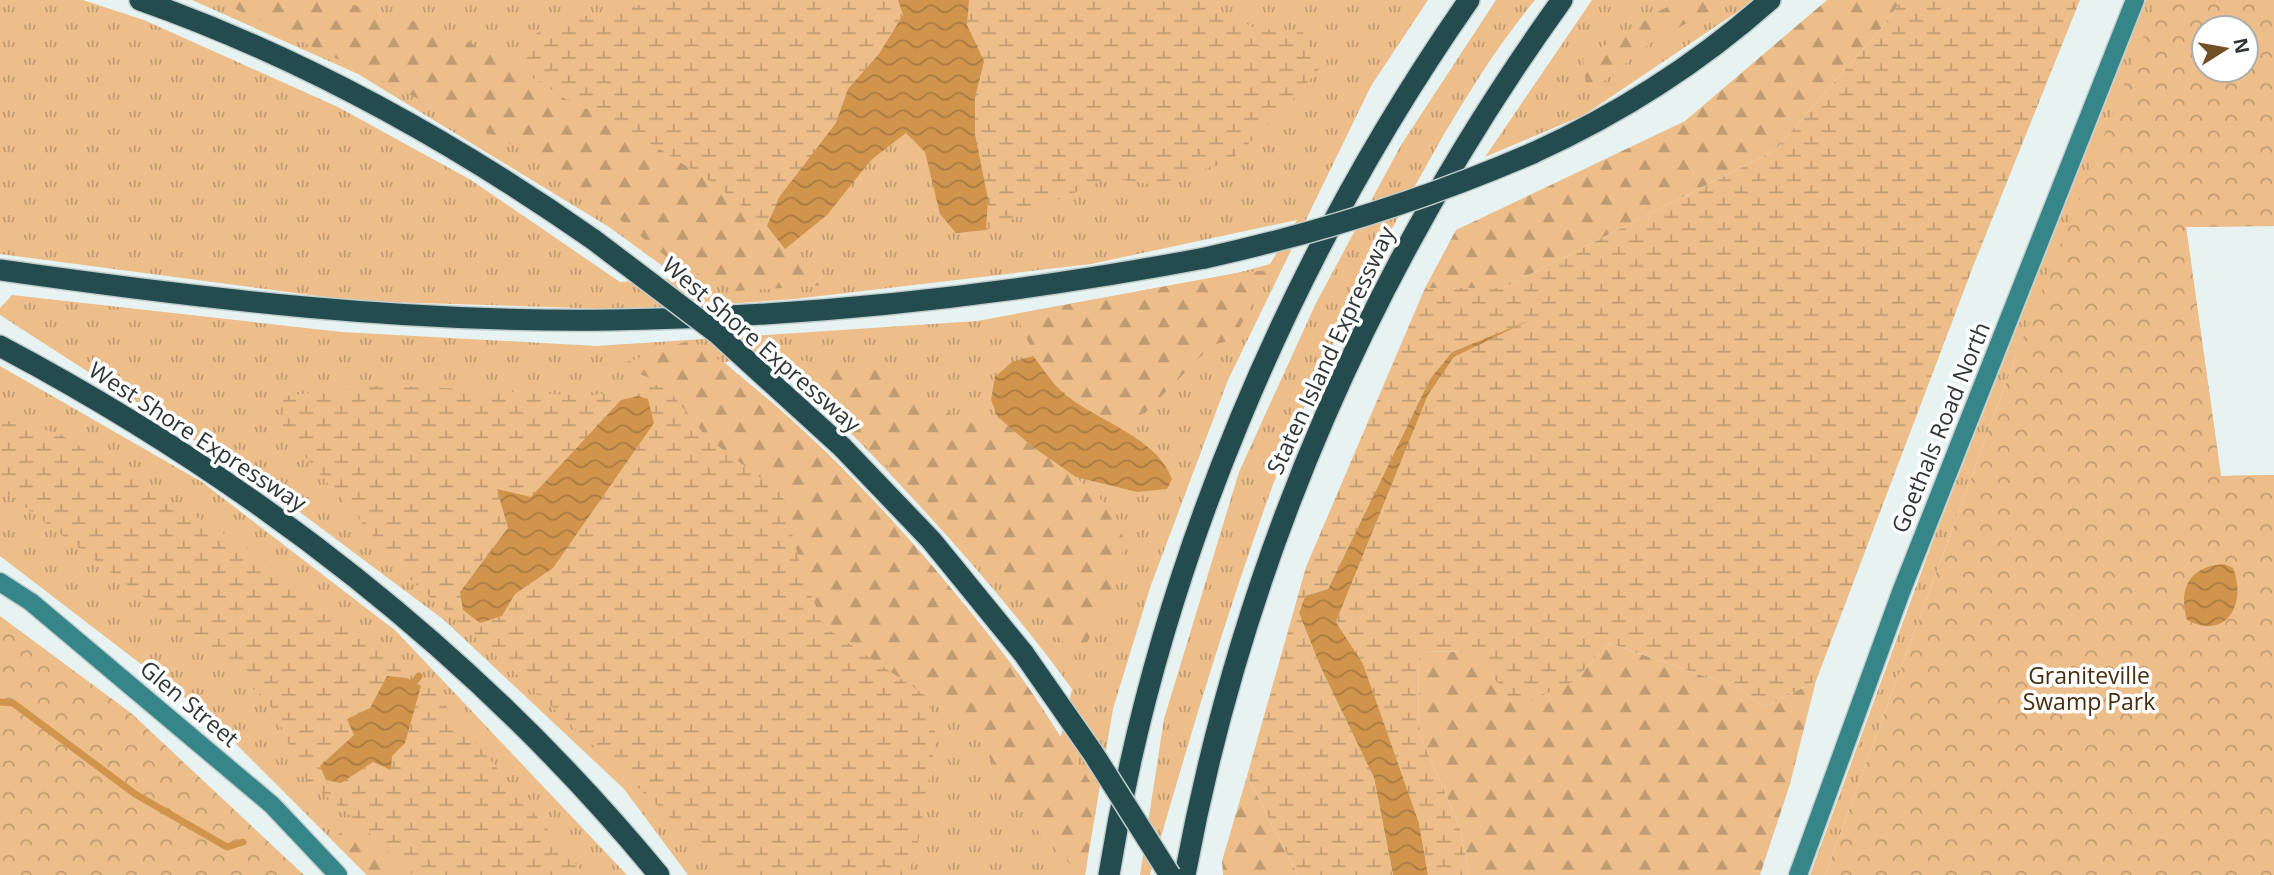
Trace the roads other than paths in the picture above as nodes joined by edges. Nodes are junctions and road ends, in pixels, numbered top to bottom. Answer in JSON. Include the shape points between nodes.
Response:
{"nodes":[{"id":1,"x":140,"y":0,"type":"edge"},
{"id":2,"x":1469,"y":0,"type":"edge"},
{"id":3,"x":1562,"y":0,"type":"edge"},
{"id":4,"x":1770,"y":0,"type":"edge"},
{"id":5,"x":2135,"y":0,"type":"edge"},
{"id":6,"x":0,"y":270,"type":"edge"},
{"id":7,"x":0,"y":346,"type":"edge"},
{"id":8,"x":0,"y":582,"type":"edge"},
{"id":9,"x":338,"y":875,"type":"edge"},
{"id":10,"x":659,"y":875,"type":"edge"},
{"id":11,"x":1109,"y":875,"type":"edge"},
{"id":12,"x":1170,"y":875,"type":"edge"},
{"id":13,"x":1185,"y":875,"type":"edge"},
{"id":14,"x":1798,"y":875,"type":"edge"}],
"edges":[{"from":1,"to":12,"type":"highway","name":"West Shore Expressway","bridge":true,"via":[[366,99],[506,181],[594,240],[718,334],[842,447],[931,540],[1024,654]]},
{"from":2,"to":11,"type":"highway","via":[[1350,190],[1290,307],[1238,427],[1172,612],[1135,743]]},
{"from":3,"to":13,"type":"highway","name":"Staten Island Expressway","via":[[1491,101],[1420,220],[1314,438],[1243,632],[1207,762]]},
{"from":4,"to":6,"type":"highway","bridge":true,"via":[[1718,43],[1638,98],[1533,153],[1464,182],[1354,220],[1205,258],[1035,287],[733,317],[484,318],[164,292]]},
{"from":5,"to":14,"type":"main road","name":"Goethals Road North","via":[[1901,592]]},
{"from":7,"to":10,"type":"highway","name":"West Shore Expressway","via":[[180,450],[356,577],[534,736]]},
{"from":8,"to":9,"type":"main road","name":"Glen Street","via":[[32,602],[272,805]]}]}
